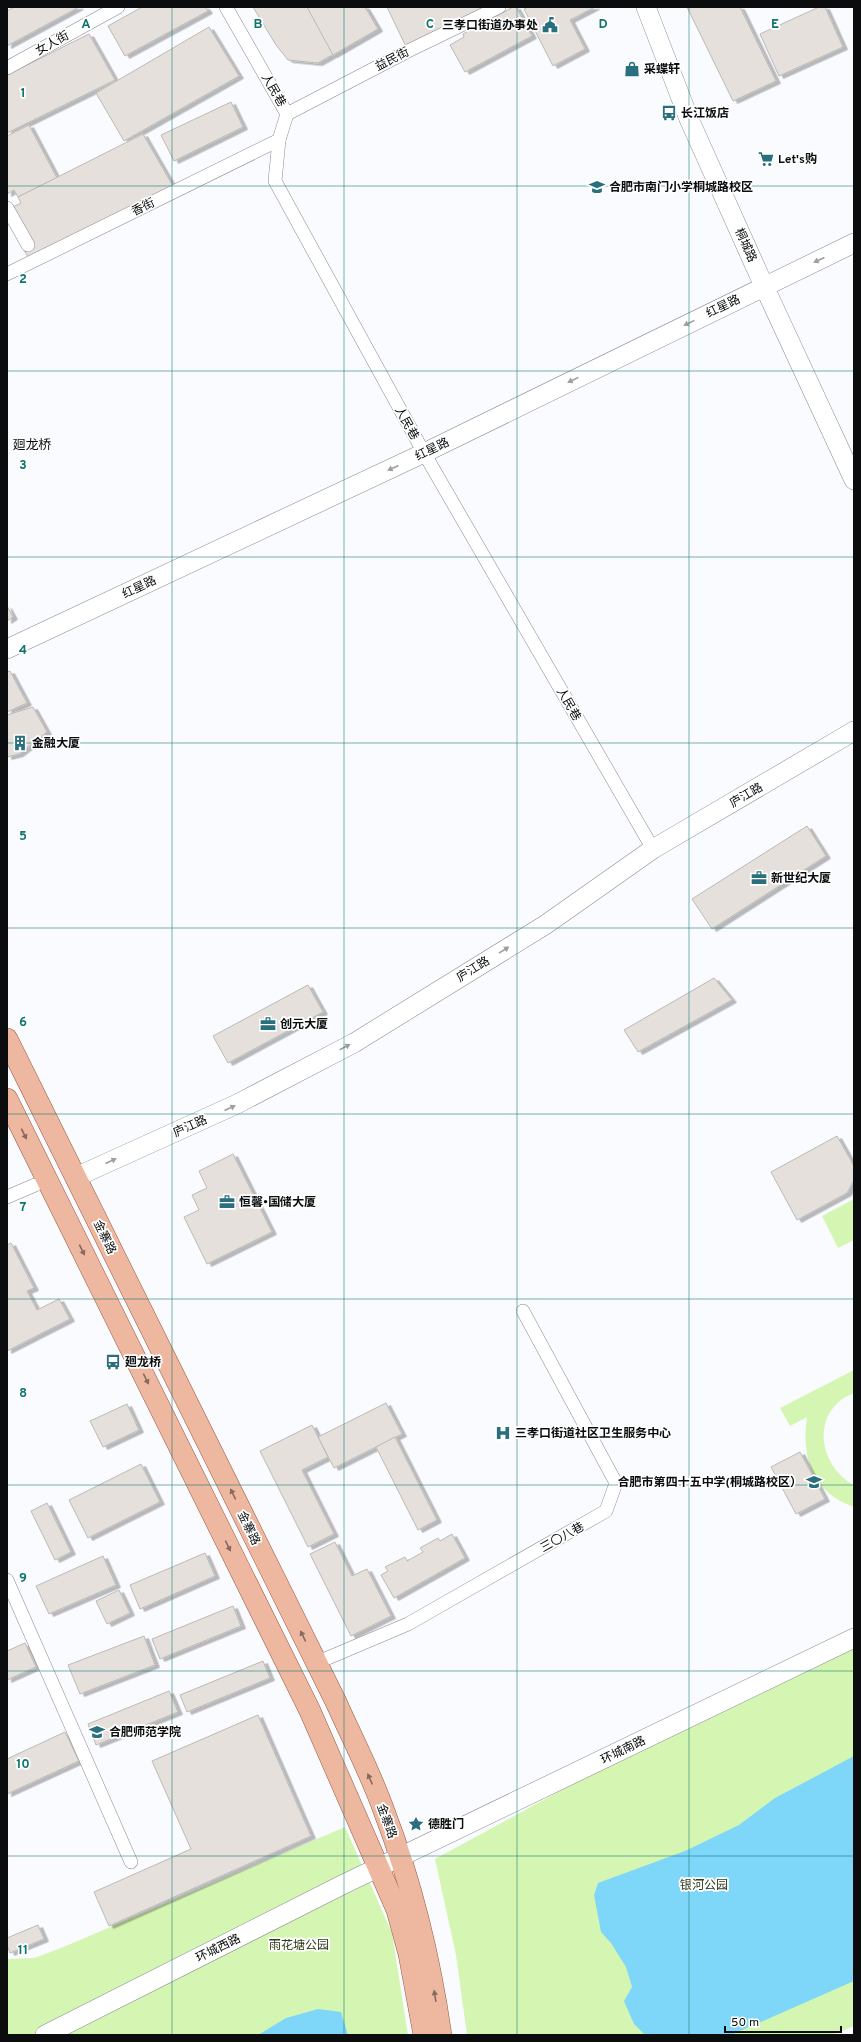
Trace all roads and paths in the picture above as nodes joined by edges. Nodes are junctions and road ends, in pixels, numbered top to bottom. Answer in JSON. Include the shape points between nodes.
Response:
{"nodes":[{"id":1,"x":118,"y":7,"type":"edge"},
{"id":2,"x":226,"y":7,"type":"edge"},
{"id":3,"x":499,"y":7,"type":"edge"},
{"id":4,"x":646,"y":7,"type":"edge"},
{"id":5,"x":659,"y":7,"type":"edge"},
{"id":6,"x":7,"y":68,"type":"edge"},
{"id":7,"x":287,"y":114,"type":"junction"},
{"id":8,"x":279,"y":140,"type":"junction"},
{"id":9,"x":7,"y":208,"type":"edge"},
{"id":10,"x":854,"y":243,"type":"edge"},
{"id":11,"x":28,"y":245,"type":"dead end"},
{"id":12,"x":7,"y":274,"type":"edge"},
{"id":13,"x":769,"y":283,"type":"junction"},
{"id":14,"x":424,"y":453,"type":"junction"},
{"id":15,"x":854,"y":454,"type":"edge"},
{"id":16,"x":854,"y":480,"type":"edge"},
{"id":17,"x":7,"y":649,"type":"edge"},
{"id":18,"x":854,"y":731,"type":"edge"},
{"id":19,"x":653,"y":849,"type":"junction"},
{"id":20,"x":7,"y":1038,"type":"edge"},
{"id":21,"x":7,"y":1099,"type":"edge"},
{"id":22,"x":76,"y":1177,"type":"junction"},
{"id":23,"x":34,"y":1185,"type":"dead end"},
{"id":24,"x":7,"y":1197,"type":"edge"},
{"id":25,"x":523,"y":1311,"type":"dead end"},
{"id":26,"x":7,"y":1580,"type":"edge"},
{"id":27,"x":854,"y":1638,"type":"edge"},
{"id":28,"x":316,"y":1663,"type":"junction"},
{"id":29,"x":131,"y":1862,"type":"dead end"},
{"id":30,"x":390,"y":1863,"type":"junction"},
{"id":31,"x":45,"y":2035,"type":"edge"},
{"id":32,"x":424,"y":2035,"type":"edge"},
{"id":33,"x":441,"y":2035,"type":"edge"}],
"edges":[{"from":1,"to":6,"type":"street","name":"女人街"},
{"from":2,"to":7,"type":"street","name":"人民巷"},
{"from":3,"to":7,"type":"street","name":"益民街"},
{"from":4,"to":13,"type":"street","name":"桐城路","via":[[689,119]]},
{"from":5,"to":13,"type":"street","name":"桐城路","via":[[710,142]]},
{"from":7,"to":8,"type":"street","name":"人民巷"},
{"from":8,"to":12,"type":"street","name":"香街"},
{"from":8,"to":14,"type":"street","name":"人民巷","via":[[275,181]]},
{"from":9,"to":11,"type":"street","via":[[16,228]]},
{"from":10,"to":13,"type":"street","name":"红星路","one_way":true},
{"from":13,"to":14,"type":"street","name":"红星路","one_way":true},
{"from":13,"to":15,"type":"street","name":"桐城路"},
{"from":13,"to":16,"type":"street","name":"桐城路"},
{"from":14,"to":17,"type":"street","name":"红星路","one_way":true},
{"from":14,"to":19,"type":"street","name":"人民巷"},
{"from":18,"to":19,"type":"street","name":"庐江路"},
{"from":22,"to":19,"type":"street","name":"庐江路","one_way":true,"via":[[238,1104],[354,1043],[545,925]]},
{"from":20,"to":22,"type":"main road","name":"金寨路"},
{"from":21,"to":30,"type":"main road","name":"金寨路","one_way":true,"via":[[310,1711]]},
{"from":28,"to":22,"type":"main road","name":"金寨路","one_way":true},
{"from":23,"to":24,"type":"street"},
{"from":25,"to":28,"type":"street","name":"三〇八巷","via":[[616,1483],[606,1511],[408,1624]]},
{"from":26,"to":29,"type":"street"},
{"from":27,"to":30,"type":"street","name":"环城南路"},
{"from":30,"to":28,"type":"main road","name":"金寨路","one_way":true,"via":[[384,1810]]},
{"from":30,"to":31,"type":"street","name":"环城西路"},
{"from":30,"to":32,"type":"main road","name":"金寨路","via":[[397,1910]]},
{"from":33,"to":30,"type":"main road","name":"金寨路","one_way":true,"via":[[427,1949],[416,1907]]}]}
